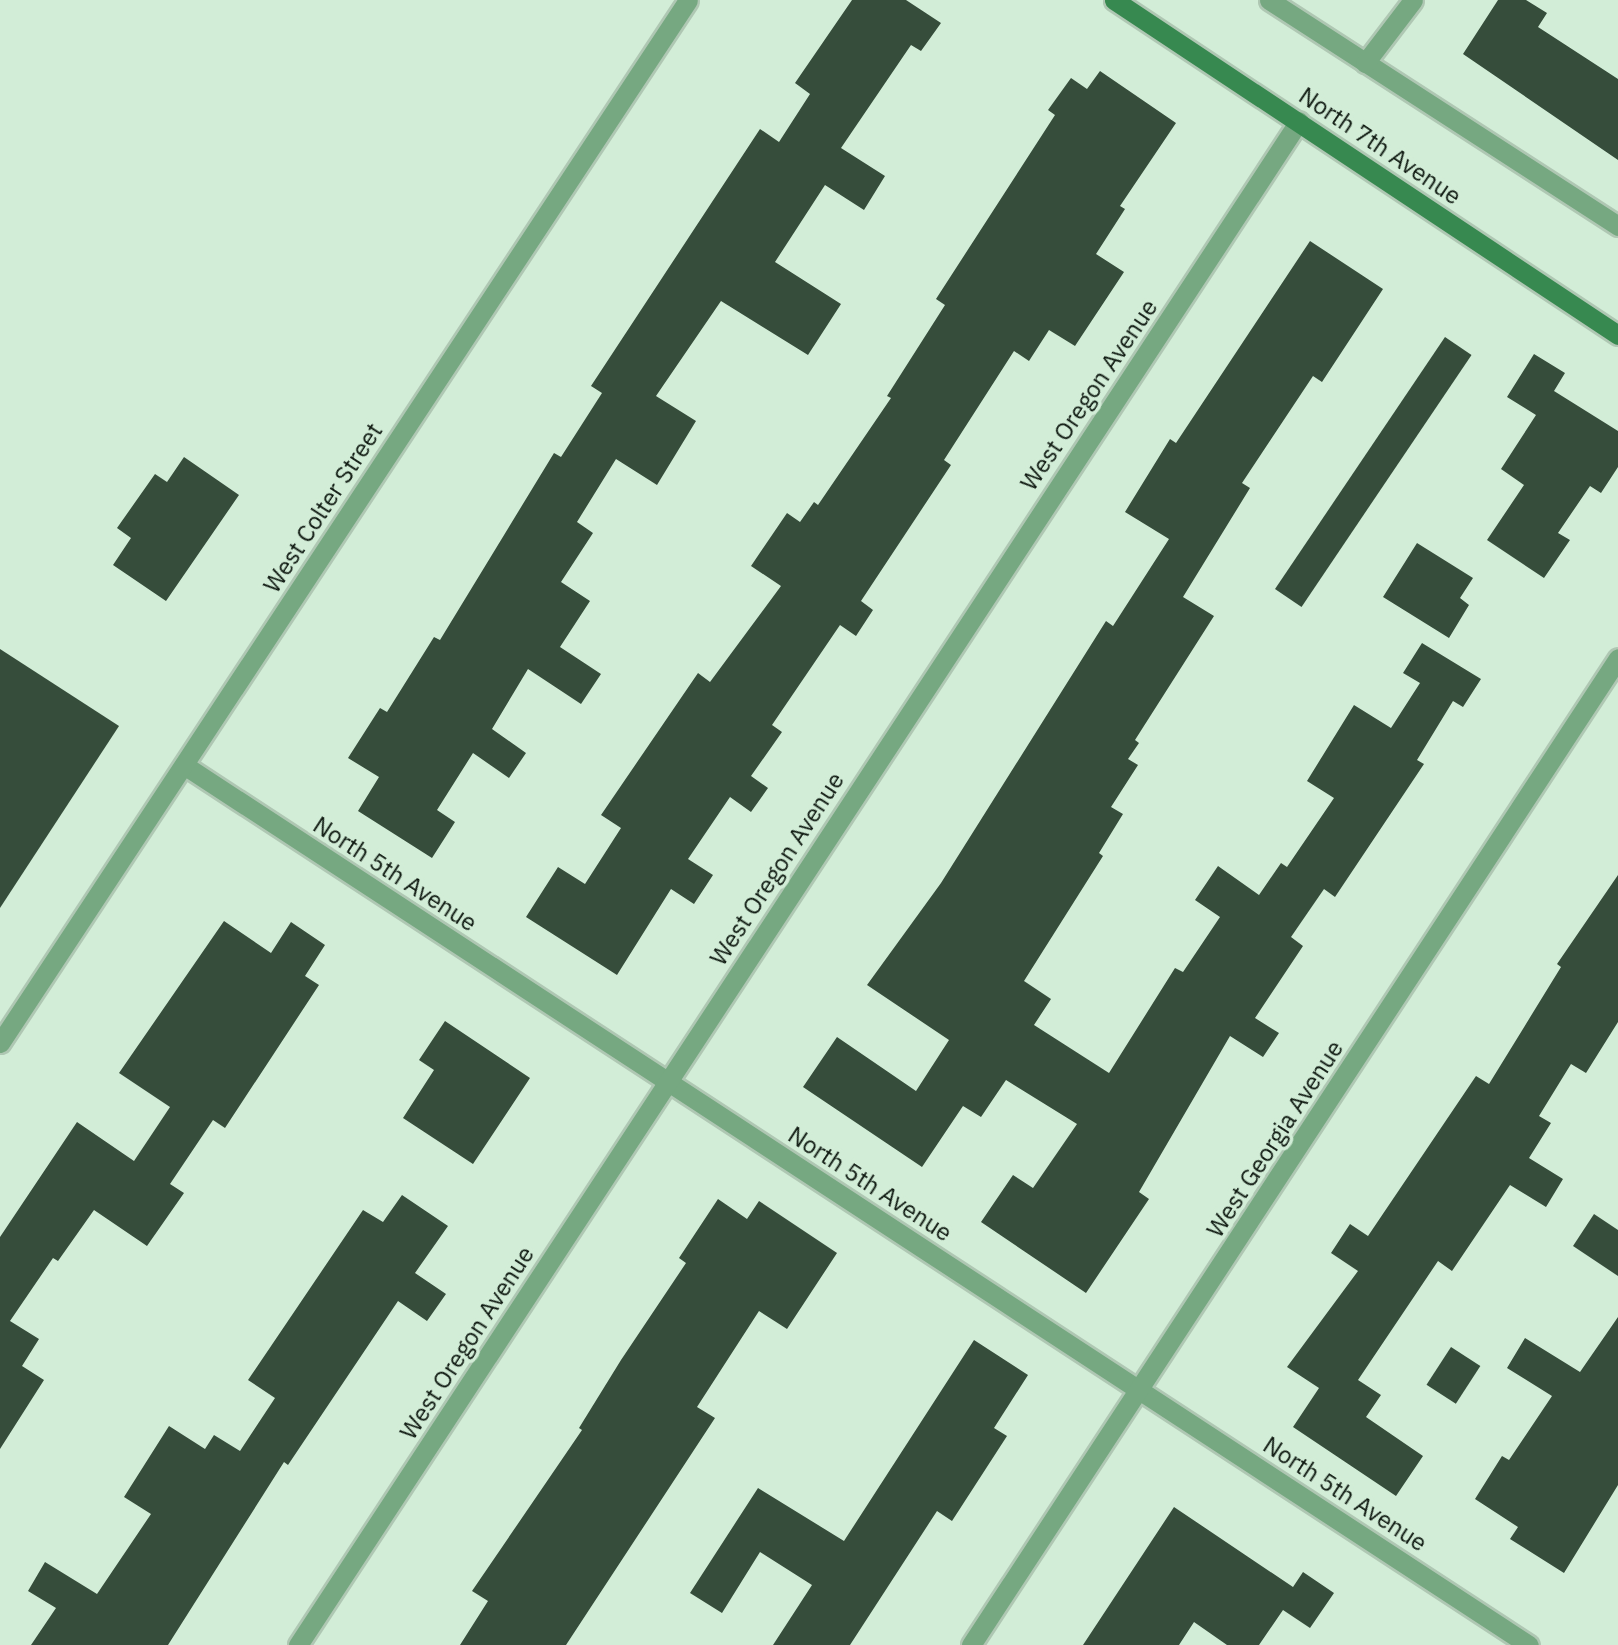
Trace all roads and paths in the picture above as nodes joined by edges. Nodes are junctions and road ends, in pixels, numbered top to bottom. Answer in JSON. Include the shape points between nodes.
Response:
{"nodes":[{"id":1,"x":688,"y":0,"type":"edge"},
{"id":2,"x":1114,"y":0,"type":"edge"},
{"id":3,"x":1269,"y":0,"type":"edge"},
{"id":4,"x":1413,"y":0,"type":"edge"},
{"id":5,"x":1365,"y":63,"type":"junction"},
{"id":6,"x":1298,"y":121,"type":"junction"},
{"id":7,"x":1618,"y":226,"type":"edge"},
{"id":8,"x":1618,"y":335,"type":"edge"},
{"id":9,"x":1618,"y":658,"type":"edge"},
{"id":10,"x":184,"y":765,"type":"junction"},
{"id":11,"x":0,"y":1043,"type":"edge"},
{"id":12,"x":667,"y":1080,"type":"junction"},
{"id":13,"x":1141,"y":1390,"type":"junction"},
{"id":14,"x":298,"y":1645,"type":"edge"},
{"id":15,"x":971,"y":1645,"type":"edge"},
{"id":16,"x":1529,"y":1645,"type":"edge"}],
"edges":[{"from":1,"to":10,"type":"street","name":"West Colter Street"},
{"from":2,"to":6,"type":"main road","name":"North 7th Avenue"},
{"from":3,"to":5,"type":"street"},
{"from":4,"to":5,"type":"street"},
{"from":5,"to":7,"type":"street"},
{"from":6,"to":8,"type":"main road","name":"North 7th Avenue"},
{"from":6,"to":12,"type":"street","name":"West Oregon Avenue"},
{"from":9,"to":13,"type":"street","name":"West Georgia Avenue"},
{"from":10,"to":11,"type":"street","name":"West Colter Street"},
{"from":10,"to":12,"type":"street","name":"North 5th Avenue"},
{"from":12,"to":13,"type":"street","name":"North 5th Avenue"},
{"from":12,"to":14,"type":"street","name":"West Oregon Avenue"},
{"from":13,"to":15,"type":"street","name":"West Georgia Avenue"},
{"from":13,"to":16,"type":"street","name":"North 5th Avenue"}]}
